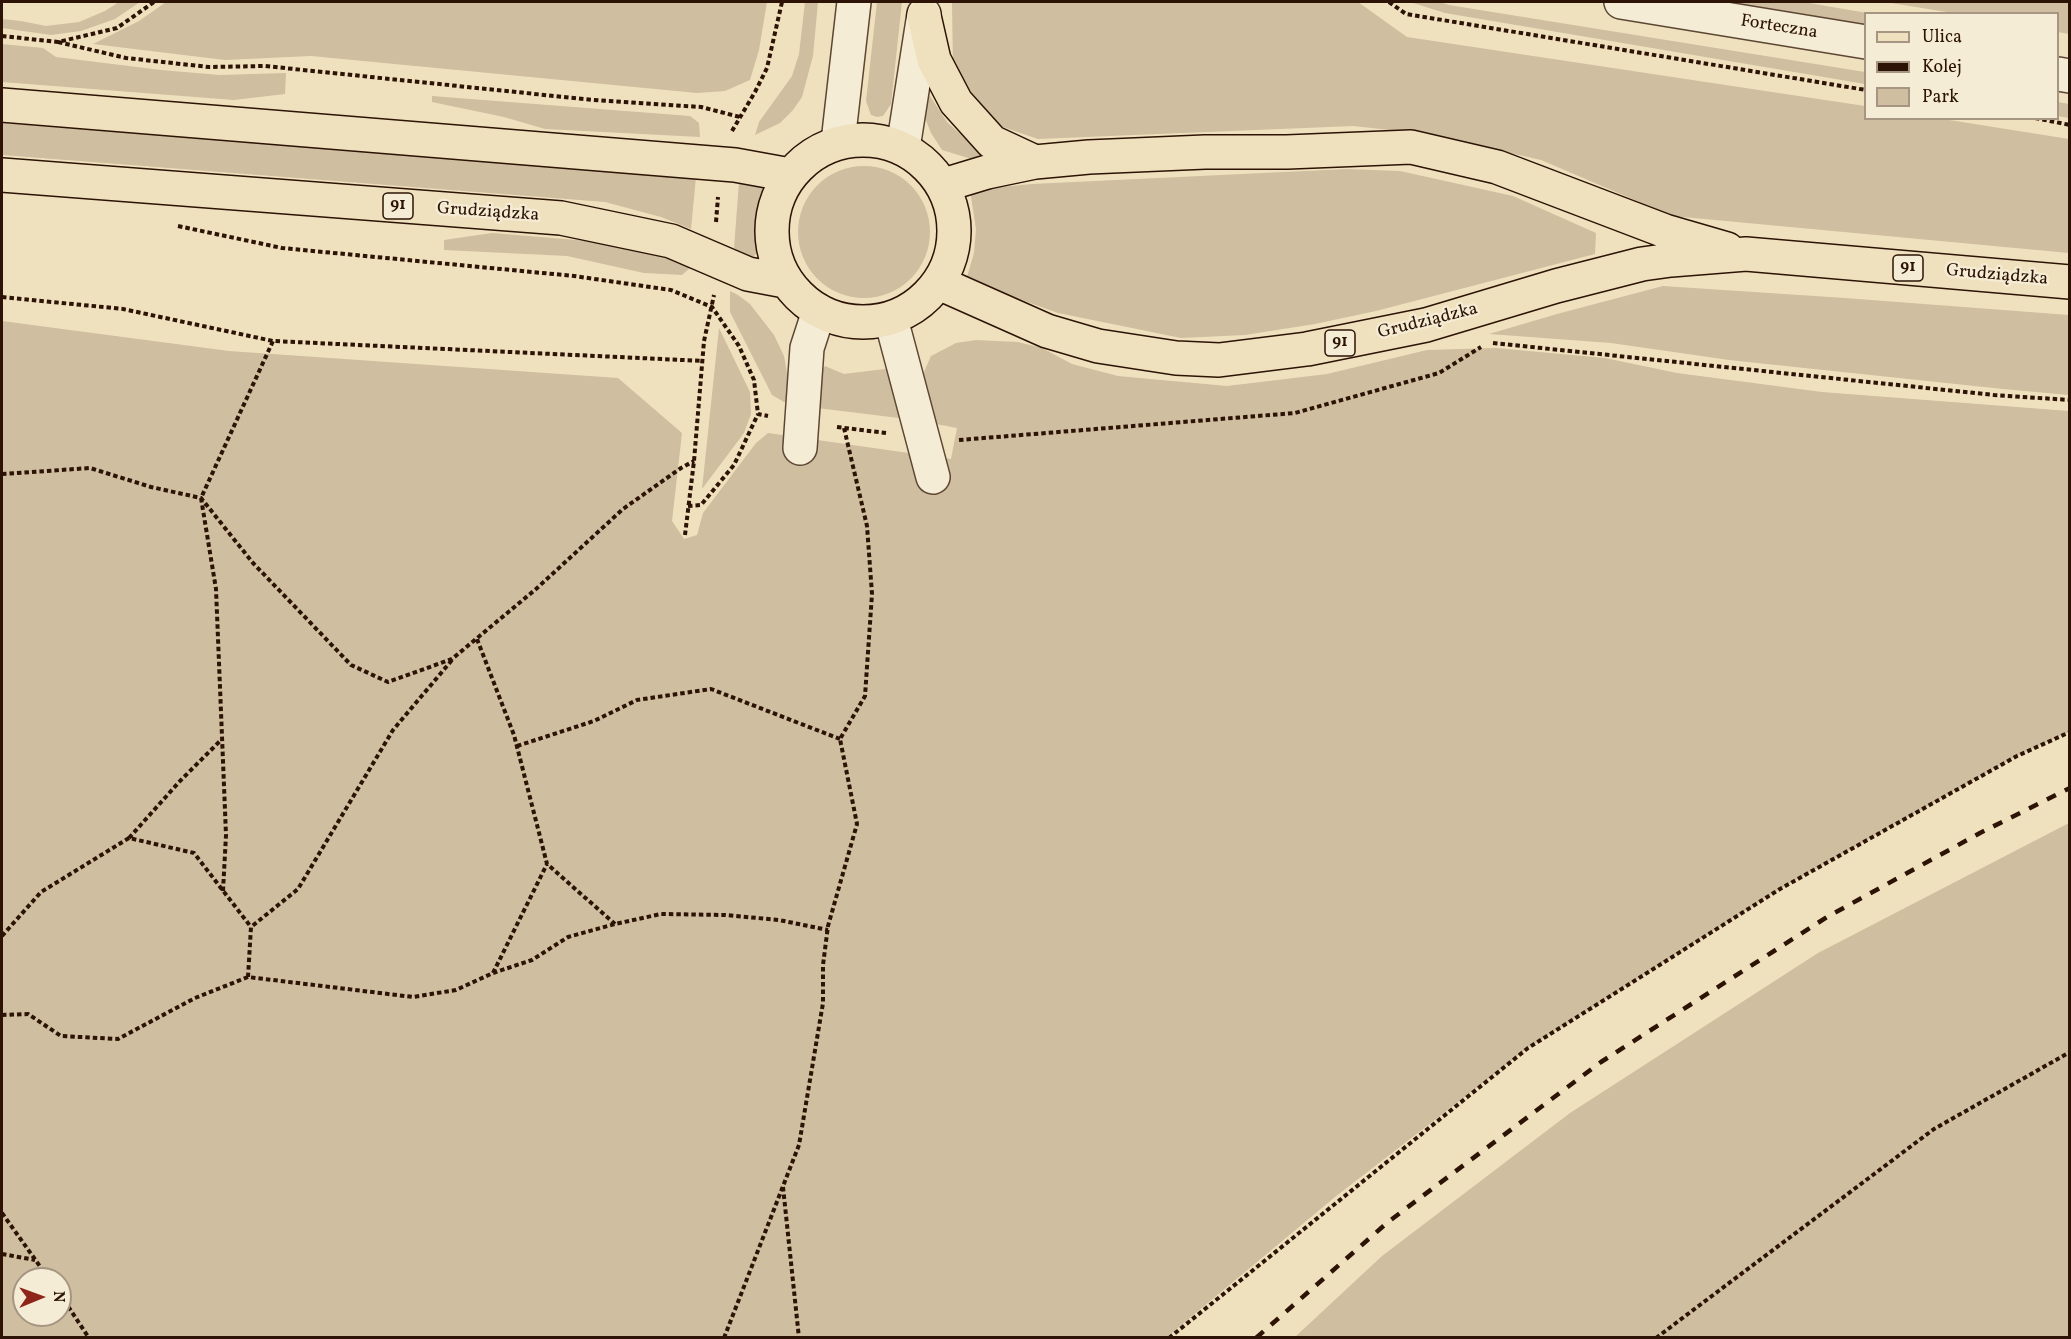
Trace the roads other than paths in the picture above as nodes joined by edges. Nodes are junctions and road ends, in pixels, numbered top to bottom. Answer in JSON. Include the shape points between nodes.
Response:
{"nodes":[{"id":1,"x":854,"y":2,"type":"edge"},
{"id":2,"x":1621,"y":2,"type":"edge"},
{"id":3,"x":924,"y":9,"type":"edge"},
{"id":4,"x":1864,"y":42,"type":"edge"},
{"id":5,"x":2,"y":105,"type":"edge"},
{"id":6,"x":838,"y":142,"type":"junction"},
{"id":7,"x":903,"y":148,"type":"junction"},
{"id":8,"x":1035,"y":162,"type":"junction"},
{"id":9,"x":2,"y":175,"type":"edge"},
{"id":10,"x":790,"y":175,"type":"junction"},
{"id":11,"x":944,"y":185,"type":"junction"},
{"id":12,"x":1746,"y":255,"type":"junction"},
{"id":13,"x":785,"y":281,"type":"junction"},
{"id":14,"x":2070,"y":282,"type":"edge"},
{"id":15,"x":939,"y":283,"type":"junction"},
{"id":16,"x":819,"y":310,"type":"junction"},
{"id":17,"x":891,"y":319,"type":"junction"},
{"id":18,"x":800,"y":448,"type":"dead end"},
{"id":19,"x":933,"y":477,"type":"dead end"}],
"edges":[{"from":1,"to":6,"type":"street"},
{"from":2,"to":4,"type":"street","name":"Forteczna"},
{"from":3,"to":7,"type":"street"},
{"from":3,"to":8,"type":"main road","via":[[934,60],[956,102],[992,142]]},
{"from":5,"to":10,"type":"main road","via":[[735,165]]},
{"from":6,"to":7,"type":"main road","via":[[862,139]]},
{"from":6,"to":10,"type":"main road","via":[[803,161]]},
{"from":7,"to":11,"type":"main road","via":[[930,168]]},
{"from":8,"to":11,"type":"main road","name":"Grudziądzka","number":"91"},
{"from":8,"to":12,"type":"main road","name":"Grudziądzka","number":"91","via":[[1205,152],[1410,147],[1497,166],[1665,231]]},
{"from":9,"to":13,"type":"main road","name":"Grudziądzka","number":"91","via":[[561,218],[671,241],[748,274]]},
{"from":10,"to":13,"type":"main road","via":[[777,199],[771,226],[773,252]]},
{"from":11,"to":15,"type":"main road","via":[[953,213],[955,238],[950,262]]},
{"from":12,"to":14,"type":"main road","name":"Grudziądzka","number":"91"},
{"from":12,"to":15,"type":"main road","name":"Grudziądzka","number":"91","via":[[1642,264],[1426,325],[1307,349],[1219,360],[1098,346],[1047,331]]},
{"from":13,"to":16,"type":"main road","via":[[805,303]]},
{"from":15,"to":17,"type":"main road","via":[[918,305]]},
{"from":16,"to":17,"type":"main road","via":[[832,318],[862,323]]},
{"from":16,"to":18,"type":"street","via":[[807,348]]},
{"from":17,"to":19,"type":"street"}]}
